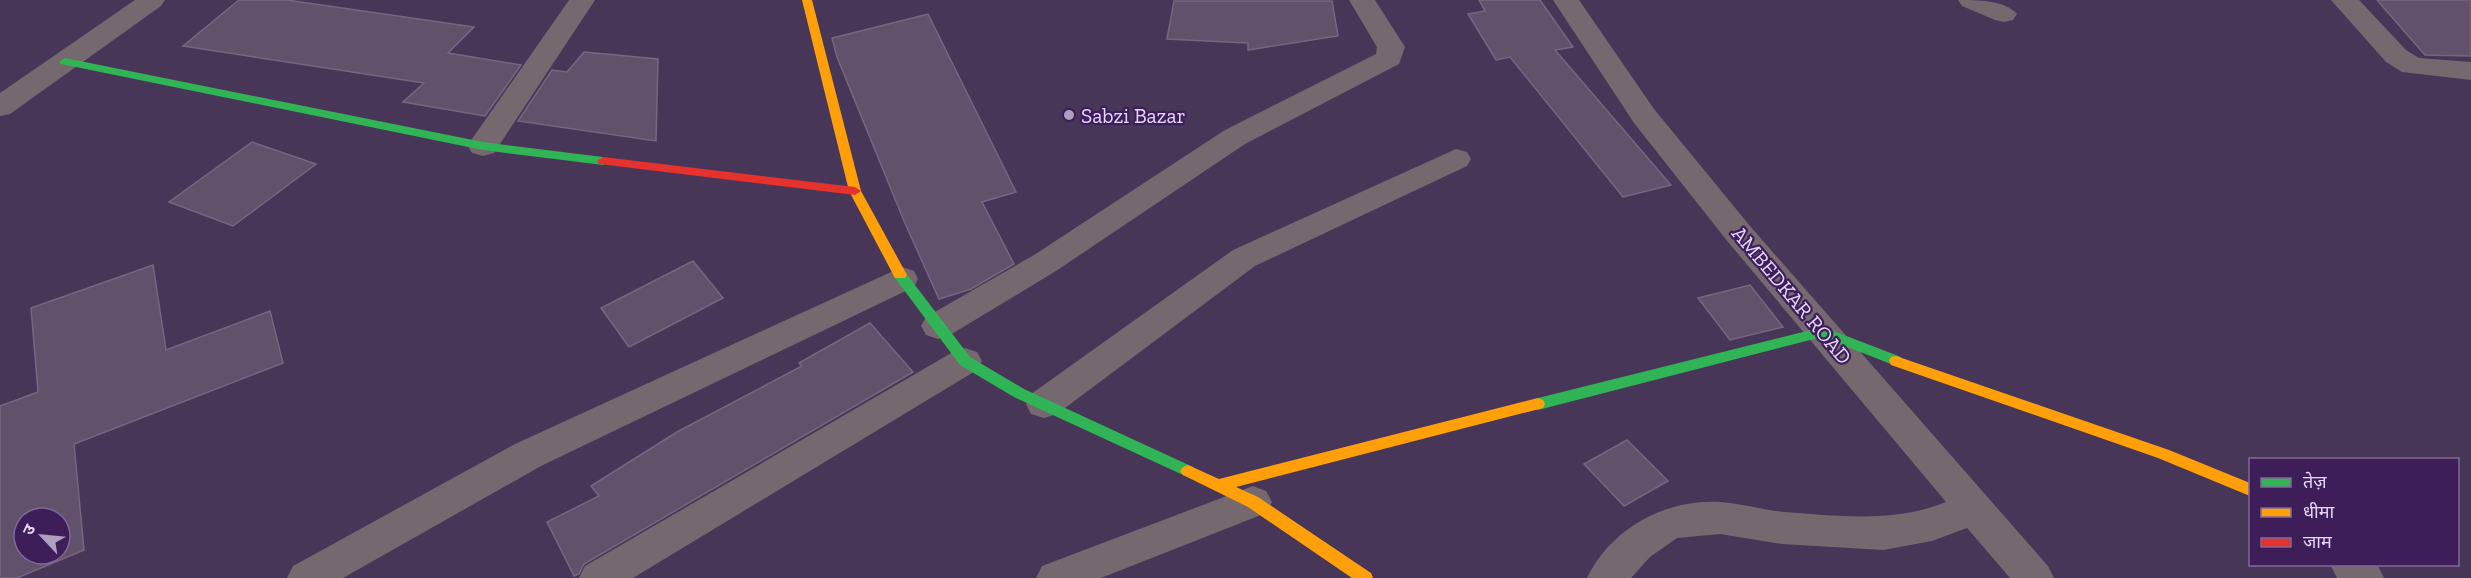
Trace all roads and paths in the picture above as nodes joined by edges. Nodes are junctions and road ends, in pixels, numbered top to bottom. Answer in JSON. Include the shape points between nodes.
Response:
{"nodes":[{"id":1,"x":152,"y":0,"type":"edge"},
{"id":2,"x":582,"y":0,"type":"edge"},
{"id":3,"x":807,"y":0,"type":"edge"},
{"id":4,"x":1362,"y":0,"type":"edge"},
{"id":5,"x":1566,"y":0,"type":"edge"},
{"id":6,"x":1971,"y":0,"type":"edge"},
{"id":7,"x":2344,"y":0,"type":"edge"},
{"id":8,"x":2004,"y":14,"type":"dead end"},
{"id":9,"x":65,"y":62,"type":"junction"},
{"id":10,"x":2471,"y":71,"type":"edge"},
{"id":11,"x":0,"y":107,"type":"edge"},
{"id":12,"x":483,"y":146,"type":"junction"},
{"id":13,"x":1456,"y":159,"type":"dead end"},
{"id":14,"x":855,"y":191,"type":"junction"},
{"id":15,"x":902,"y":279,"type":"junction"},
{"id":16,"x":938,"y":326,"type":"junction"},
{"id":17,"x":1823,"y":332,"type":"junction"},
{"id":18,"x":965,"y":361,"type":"junction"},
{"id":19,"x":1044,"y":404,"type":"junction"},
{"id":20,"x":1218,"y":485,"type":"junction"},
{"id":21,"x":2249,"y":490,"type":"edge"},
{"id":22,"x":1253,"y":502,"type":"junction"},
{"id":23,"x":1974,"y":508,"type":"junction"},
{"id":24,"x":2351,"y":566,"type":"edge"},
{"id":25,"x":328,"y":573,"type":"edge"},
{"id":26,"x":599,"y":578,"type":"edge"},
{"id":27,"x":1056,"y":578,"type":"edge"},
{"id":28,"x":1365,"y":578,"type":"edge"},
{"id":29,"x":1606,"y":578,"type":"edge"},
{"id":30,"x":2034,"y":578,"type":"edge"},
{"id":31,"x":2364,"y":578,"type":"edge"}],
"edges":[{"from":1,"to":9,"type":"street"},
{"from":2,"to":12,"type":"street"},
{"from":3,"to":14,"type":"street"},
{"from":4,"to":16,"type":"street","via":[[1391,47],[1389,58],[1235,137],[1045,263]]},
{"from":5,"to":17,"type":"street","name":"AMBEDKAR ROAD","via":[[1644,116]]},
{"from":6,"to":8,"type":"street"},
{"from":7,"to":10,"type":"street","via":[[2396,56],[2412,66]]},
{"from":9,"to":11,"type":"street"},
{"from":9,"to":12,"type":"street"},
{"from":12,"to":14,"type":"street"},
{"from":13,"to":19,"type":"street","via":[[1244,258]]},
{"from":14,"to":15,"type":"street"},
{"from":15,"to":16,"type":"street"},
{"from":15,"to":25,"type":"street","via":[[528,455]]},
{"from":16,"to":18,"type":"street"},
{"from":17,"to":20,"type":"street"},
{"from":17,"to":21,"type":"street","via":[[1957,385],[2199,466]]},
{"from":17,"to":23,"type":"street","name":"AMBEDKAR ROAD"},
{"from":18,"to":19,"type":"street"},
{"from":18,"to":26,"type":"street"},
{"from":19,"to":20,"type":"street"},
{"from":20,"to":22,"type":"street"},
{"from":22,"to":27,"type":"street"},
{"from":22,"to":28,"type":"street"},
{"from":23,"to":29,"type":"street","via":[[1932,525],[1882,534],[1782,528],[1720,518],[1669,523],[1636,545]]},
{"from":23,"to":30,"type":"street","name":"AMBEDKAR ROAD"},
{"from":24,"to":31,"type":"street"}]}
